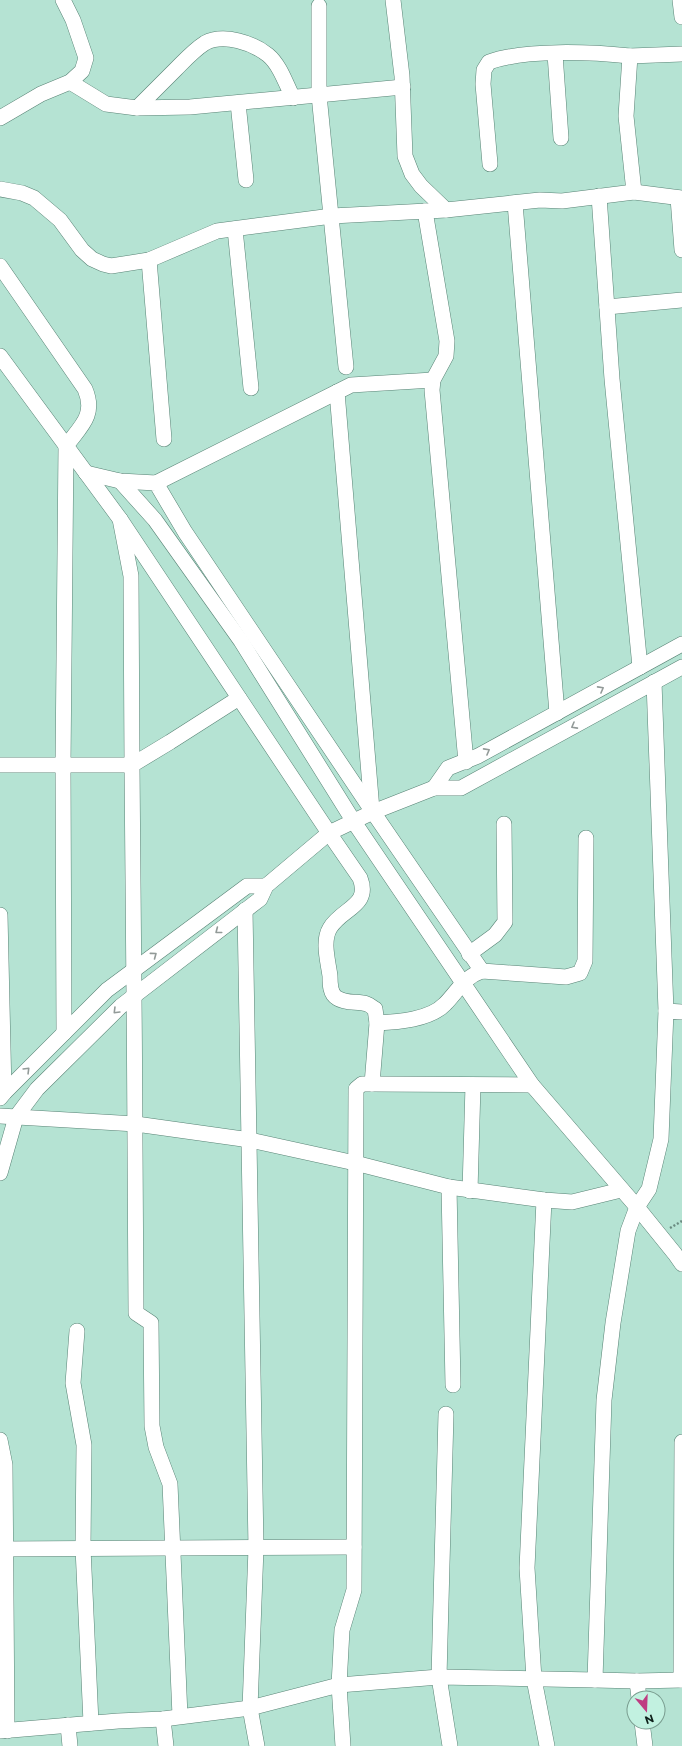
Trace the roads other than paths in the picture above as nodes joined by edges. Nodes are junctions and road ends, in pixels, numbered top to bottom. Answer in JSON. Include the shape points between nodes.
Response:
{"nodes":[{"id":1,"x":63,"y":0,"type":"edge"},
{"id":2,"x":393,"y":0,"type":"edge"},
{"id":3,"x":680,"y":1,"type":"edge"},
{"id":4,"x":319,"y":6,"type":"dead end"},
{"id":5,"x":682,"y":17,"type":"edge"},
{"id":6,"x":555,"y":54,"type":"junction"},
{"id":7,"x":682,"y":54,"type":"edge"},
{"id":8,"x":630,"y":56,"type":"junction"},
{"id":9,"x":70,"y":82,"type":"junction"},
{"id":10,"x":403,"y":87,"type":"junction"},
{"id":11,"x":319,"y":95,"type":"junction"},
{"id":12,"x":293,"y":98,"type":"junction"},
{"id":13,"x":238,"y":103,"type":"junction"},
{"id":14,"x":137,"y":108,"type":"junction"},
{"id":15,"x":0,"y":118,"type":"edge"},
{"id":16,"x":561,"y":138,"type":"dead end"},
{"id":17,"x":490,"y":164,"type":"dead end"},
{"id":18,"x":246,"y":180,"type":"dead end"},
{"id":19,"x":0,"y":189,"type":"edge"},
{"id":20,"x":634,"y":192,"type":"junction"},
{"id":21,"x":599,"y":196,"type":"junction"},
{"id":22,"x":680,"y":198,"type":"edge"},
{"id":23,"x":515,"y":203,"type":"junction"},
{"id":24,"x":446,"y":210,"type":"junction"},
{"id":25,"x":425,"y":211,"type":"junction"},
{"id":26,"x":332,"y":216,"type":"junction"},
{"id":27,"x":235,"y":229,"type":"junction"},
{"id":28,"x":682,"y":250,"type":"edge"},
{"id":29,"x":149,"y":260,"type":"junction"},
{"id":30,"x":0,"y":266,"type":"edge"},
{"id":31,"x":682,"y":300,"type":"edge"},
{"id":32,"x":607,"y":307,"type":"junction"},
{"id":33,"x":0,"y":356,"type":"edge"},
{"id":34,"x":346,"y":367,"type":"dead end"},
{"id":35,"x":433,"y":380,"type":"junction"},
{"id":36,"x":250,"y":388,"type":"dead end"},
{"id":37,"x":337,"y":392,"type":"junction"},
{"id":38,"x":164,"y":439,"type":"dead end"},
{"id":39,"x":66,"y":446,"type":"junction"},
{"id":40,"x":86,"y":473,"type":"junction"},
{"id":41,"x":120,"y":481,"type":"junction"},
{"id":42,"x":156,"y":483,"type":"junction"},
{"id":43,"x":120,"y":519,"type":"junction"},
{"id":44,"x":682,"y":644,"type":"edge"},
{"id":45,"x":640,"y":667,"type":"junction"},
{"id":46,"x":682,"y":667,"type":"edge"},
{"id":47,"x":654,"y":682,"type":"junction"},
{"id":48,"x":238,"y":698,"type":"junction"},
{"id":49,"x":557,"y":713,"type":"junction"},
{"id":50,"x":466,"y":762,"type":"junction"},
{"id":51,"x":0,"y":765,"type":"edge"},
{"id":52,"x":63,"y":765,"type":"junction"},
{"id":53,"x":132,"y":765,"type":"junction"},
{"id":54,"x":434,"y":788,"type":"junction"},
{"id":55,"x":372,"y":812,"type":"junction"},
{"id":56,"x":354,"y":822,"type":"junction"},
{"id":57,"x":504,"y":824,"type":"dead end"},
{"id":58,"x":329,"y":834,"type":"junction"},
{"id":59,"x":586,"y":838,"type":"dead end"},
{"id":60,"x":266,"y":886,"type":"junction"},
{"id":61,"x":245,"y":910,"type":"junction"},
{"id":62,"x":0,"y":914,"type":"edge"},
{"id":63,"x":469,"y":954,"type":"junction"},
{"id":64,"x":134,"y":970,"type":"junction"},
{"id":65,"x":482,"y":971,"type":"junction"},
{"id":66,"x":462,"y":982,"type":"junction"},
{"id":67,"x":133,"y":996,"type":"junction"},
{"id":68,"x":666,"y":1011,"type":"junction"},
{"id":69,"x":682,"y":1012,"type":"edge"},
{"id":70,"x":377,"y":1023,"type":"junction"},
{"id":71,"x":64,"y":1033,"type":"junction"},
{"id":72,"x":372,"y":1084,"type":"junction"},
{"id":73,"x":472,"y":1084,"type":"junction"},
{"id":74,"x":532,"y":1085,"type":"junction"},
{"id":75,"x":2,"y":1096,"type":"edge"},
{"id":76,"x":0,"y":1116,"type":"edge"},
{"id":77,"x":16,"y":1118,"type":"junction"},
{"id":78,"x":136,"y":1124,"type":"junction"},
{"id":79,"x":250,"y":1140,"type":"junction"},
{"id":80,"x":355,"y":1163,"type":"junction"},
{"id":81,"x":0,"y":1172,"type":"edge"},
{"id":82,"x":449,"y":1187,"type":"junction"},
{"id":83,"x":621,"y":1190,"type":"junction"},
{"id":84,"x":470,"y":1191,"type":"junction"},
{"id":85,"x":544,"y":1200,"type":"junction"},
{"id":86,"x":637,"y":1207,"type":"junction"},
{"id":87,"x":682,"y":1264,"type":"edge"},
{"id":88,"x":77,"y":1330,"type":"dead end"},
{"id":89,"x":453,"y":1385,"type":"dead end"},
{"id":90,"x":446,"y":1414,"type":"dead end"},
{"id":91,"x":0,"y":1440,"type":"edge"},
{"id":92,"x":682,"y":1442,"type":"edge"},
{"id":93,"x":83,"y":1548,"type":"junction"},
{"id":94,"x":173,"y":1548,"type":"junction"},
{"id":95,"x":256,"y":1548,"type":"junction"},
{"id":96,"x":354,"y":1548,"type":"junction"},
{"id":97,"x":2,"y":1549,"type":"edge"},
{"id":98,"x":439,"y":1677,"type":"junction"},
{"id":99,"x":534,"y":1679,"type":"junction"},
{"id":100,"x":595,"y":1680,"type":"junction"},
{"id":101,"x":681,"y":1680,"type":"edge"},
{"id":102,"x":637,"y":1681,"type":"junction"},
{"id":103,"x":339,"y":1685,"type":"junction"},
{"id":104,"x":638,"y":1690,"type":"edge"},
{"id":105,"x":250,"y":1708,"type":"junction"},
{"id":106,"x":180,"y":1716,"type":"junction"},
{"id":107,"x":163,"y":1720,"type":"junction"},
{"id":108,"x":91,"y":1723,"type":"junction"},
{"id":109,"x":68,"y":1725,"type":"junction"},
{"id":110,"x":643,"y":1730,"type":"edge"},
{"id":111,"x":4,"y":1731,"type":"edge"},
{"id":112,"x":70,"y":1746,"type":"edge"},
{"id":113,"x":166,"y":1746,"type":"edge"},
{"id":114,"x":257,"y":1746,"type":"edge"},
{"id":115,"x":343,"y":1746,"type":"edge"},
{"id":116,"x":450,"y":1746,"type":"edge"},
{"id":117,"x":547,"y":1746,"type":"edge"},
{"id":118,"x":645,"y":1746,"type":"edge"}],
"edges":[{"from":1,"to":9,"type":"street","via":[[86,58],[82,71]]},
{"from":2,"to":10,"type":"street"},
{"from":3,"to":5,"type":"street"},
{"from":4,"to":11,"type":"street"},
{"from":6,"to":8,"type":"street"},
{"from":6,"to":16,"type":"street"},
{"from":6,"to":17,"type":"street","via":[[504,57],[489,62],[484,70]]},
{"from":7,"to":8,"type":"street"},
{"from":8,"to":20,"type":"street","via":[[626,116]]},
{"from":9,"to":14,"type":"street","via":[[106,104]]},
{"from":9,"to":15,"type":"street","via":[[41,94]]},
{"from":10,"to":11,"type":"street"},
{"from":10,"to":24,"type":"street","via":[[405,156],[420,186]]},
{"from":11,"to":12,"type":"street"},
{"from":11,"to":26,"type":"street"},
{"from":12,"to":13,"type":"street"},
{"from":12,"to":14,"type":"street","via":[[278,67],[269,56],[251,45],[219,39],[206,42],[193,52]]},
{"from":13,"to":14,"type":"street"},
{"from":13,"to":18,"type":"street"},
{"from":19,"to":29,"type":"street","via":[[34,198],[60,220],[82,250],[92,259],[111,266]]},
{"from":20,"to":21,"type":"street"},
{"from":20,"to":22,"type":"street"},
{"from":21,"to":23,"type":"street"},
{"from":21,"to":32,"type":"street"},
{"from":22,"to":28,"type":"street"},
{"from":23,"to":24,"type":"street"},
{"from":23,"to":49,"type":"street"},
{"from":24,"to":25,"type":"street"},
{"from":25,"to":26,"type":"street"},
{"from":25,"to":35,"type":"street","via":[[447,341],[446,356]]},
{"from":26,"to":27,"type":"street"},
{"from":26,"to":34,"type":"street"},
{"from":27,"to":29,"type":"street","via":[[217,231]]},
{"from":27,"to":36,"type":"street"},
{"from":29,"to":38,"type":"street"},
{"from":30,"to":39,"type":"street","via":[[90,400],[90,410],[83,424]]},
{"from":31,"to":32,"type":"street"},
{"from":32,"to":45,"type":"street"},
{"from":33,"to":39,"type":"street"},
{"from":35,"to":37,"type":"street","via":[[352,385]]},
{"from":35,"to":50,"type":"street"},
{"from":37,"to":42,"type":"street"},
{"from":37,"to":55,"type":"street"},
{"from":39,"to":40,"type":"street"},
{"from":39,"to":52,"type":"street"},
{"from":40,"to":41,"type":"street"},
{"from":40,"to":43,"type":"street"},
{"from":41,"to":42,"type":"street"},
{"from":41,"to":56,"type":"street","via":[[155,520],[240,641]]},
{"from":42,"to":55,"type":"street","via":[[177,521]]},
{"from":43,"to":48,"type":"street"},
{"from":43,"to":53,"type":"street","via":[[131,576]]},
{"from":44,"to":45,"type":"street"},
{"from":49,"to":45,"type":"street","one_way":true},
{"from":46,"to":47,"type":"street"},
{"from":47,"to":54,"type":"street","one_way":true,"via":[[460,788]]},
{"from":47,"to":68,"type":"street"},
{"from":48,"to":53,"type":"street"},
{"from":48,"to":58,"type":"street"},
{"from":50,"to":49,"type":"street","one_way":true},
{"from":50,"to":54,"type":"street","via":[[448,768]]},
{"from":51,"to":52,"type":"street"},
{"from":52,"to":53,"type":"street"},
{"from":52,"to":71,"type":"street"},
{"from":53,"to":64,"type":"street"},
{"from":54,"to":55,"type":"street"},
{"from":55,"to":56,"type":"street"},
{"from":55,"to":63,"type":"street"},
{"from":56,"to":58,"type":"street"},
{"from":56,"to":66,"type":"street"},
{"from":57,"to":63,"type":"street","via":[[505,922],[495,936]]},
{"from":58,"to":60,"type":"street"},
{"from":58,"to":70,"type":"street","via":[[364,886],[360,900],[330,927],[327,936],[332,993],[337,999],[367,1004],[375,1009]]},
{"from":59,"to":65,"type":"street","via":[[584,961],[580,973],[566,977]]},
{"from":60,"to":61,"type":"street","via":[[260,899]]},
{"from":64,"to":60,"type":"street","one_way":true,"via":[[247,886]]},
{"from":61,"to":67,"type":"street","one_way":true},
{"from":61,"to":79,"type":"street"},
{"from":62,"to":75,"type":"street"},
{"from":63,"to":65,"type":"street"},
{"from":64,"to":67,"type":"street"},
{"from":64,"to":71,"type":"street","via":[[107,990]]},
{"from":65,"to":66,"type":"street"},
{"from":66,"to":70,"type":"street","via":[[444,1006],[429,1014],[408,1021]]},
{"from":66,"to":74,"type":"street"},
{"from":67,"to":77,"type":"street","one_way":true,"via":[[37,1089]]},
{"from":67,"to":78,"type":"street"},
{"from":68,"to":69,"type":"street"},
{"from":68,"to":86,"type":"street","via":[[661,1139],[650,1189]]},
{"from":70,"to":72,"type":"street"},
{"from":75,"to":71,"type":"street","one_way":true},
{"from":72,"to":73,"type":"street"},
{"from":72,"to":80,"type":"street","via":[[362,1084],[356,1089]]},
{"from":73,"to":74,"type":"street"},
{"from":73,"to":84,"type":"street"},
{"from":74,"to":83,"type":"street"},
{"from":76,"to":77,"type":"street"},
{"from":77,"to":78,"type":"street"},
{"from":77,"to":81,"type":"street"},
{"from":78,"to":79,"type":"street"},
{"from":78,"to":94,"type":"street","via":[[136,1313],[151,1323],[152,1426],[156,1447],[170,1484]]},
{"from":79,"to":80,"type":"street"},
{"from":79,"to":95,"type":"street"},
{"from":80,"to":82,"type":"street"},
{"from":80,"to":96,"type":"street"},
{"from":82,"to":84,"type":"street"},
{"from":82,"to":89,"type":"street"},
{"from":83,"to":85,"type":"street","via":[[572,1202]]},
{"from":83,"to":86,"type":"street"},
{"from":84,"to":85,"type":"street"},
{"from":85,"to":99,"type":"street","via":[[527,1568]]},
{"from":86,"to":87,"type":"street"},
{"from":86,"to":100,"type":"street","via":[[628,1231],[604,1400]]},
{"from":88,"to":93,"type":"street","via":[[73,1384],[84,1445]]},
{"from":90,"to":98,"type":"street"},
{"from":91,"to":97,"type":"street","via":[[5,1465]]},
{"from":92,"to":101,"type":"street"},
{"from":93,"to":94,"type":"street"},
{"from":93,"to":97,"type":"street"},
{"from":93,"to":108,"type":"street"},
{"from":94,"to":95,"type":"street"},
{"from":94,"to":106,"type":"street"},
{"from":95,"to":96,"type":"street"},
{"from":95,"to":105,"type":"street"},
{"from":96,"to":103,"type":"street","via":[[354,1590],[342,1630]]},
{"from":97,"to":111,"type":"street"},
{"from":98,"to":99,"type":"street"},
{"from":98,"to":103,"type":"street"},
{"from":98,"to":116,"type":"street"},
{"from":99,"to":100,"type":"street"},
{"from":99,"to":117,"type":"street"},
{"from":100,"to":102,"type":"street"},
{"from":101,"to":102,"type":"street"},
{"from":102,"to":104,"type":"street"},
{"from":103,"to":105,"type":"street"},
{"from":103,"to":115,"type":"street"},
{"from":105,"to":106,"type":"street"},
{"from":105,"to":114,"type":"street"},
{"from":106,"to":107,"type":"street"},
{"from":107,"to":108,"type":"street"},
{"from":107,"to":113,"type":"street"},
{"from":108,"to":109,"type":"street"},
{"from":109,"to":111,"type":"street"},
{"from":109,"to":112,"type":"street"},
{"from":110,"to":118,"type":"street"}]}
